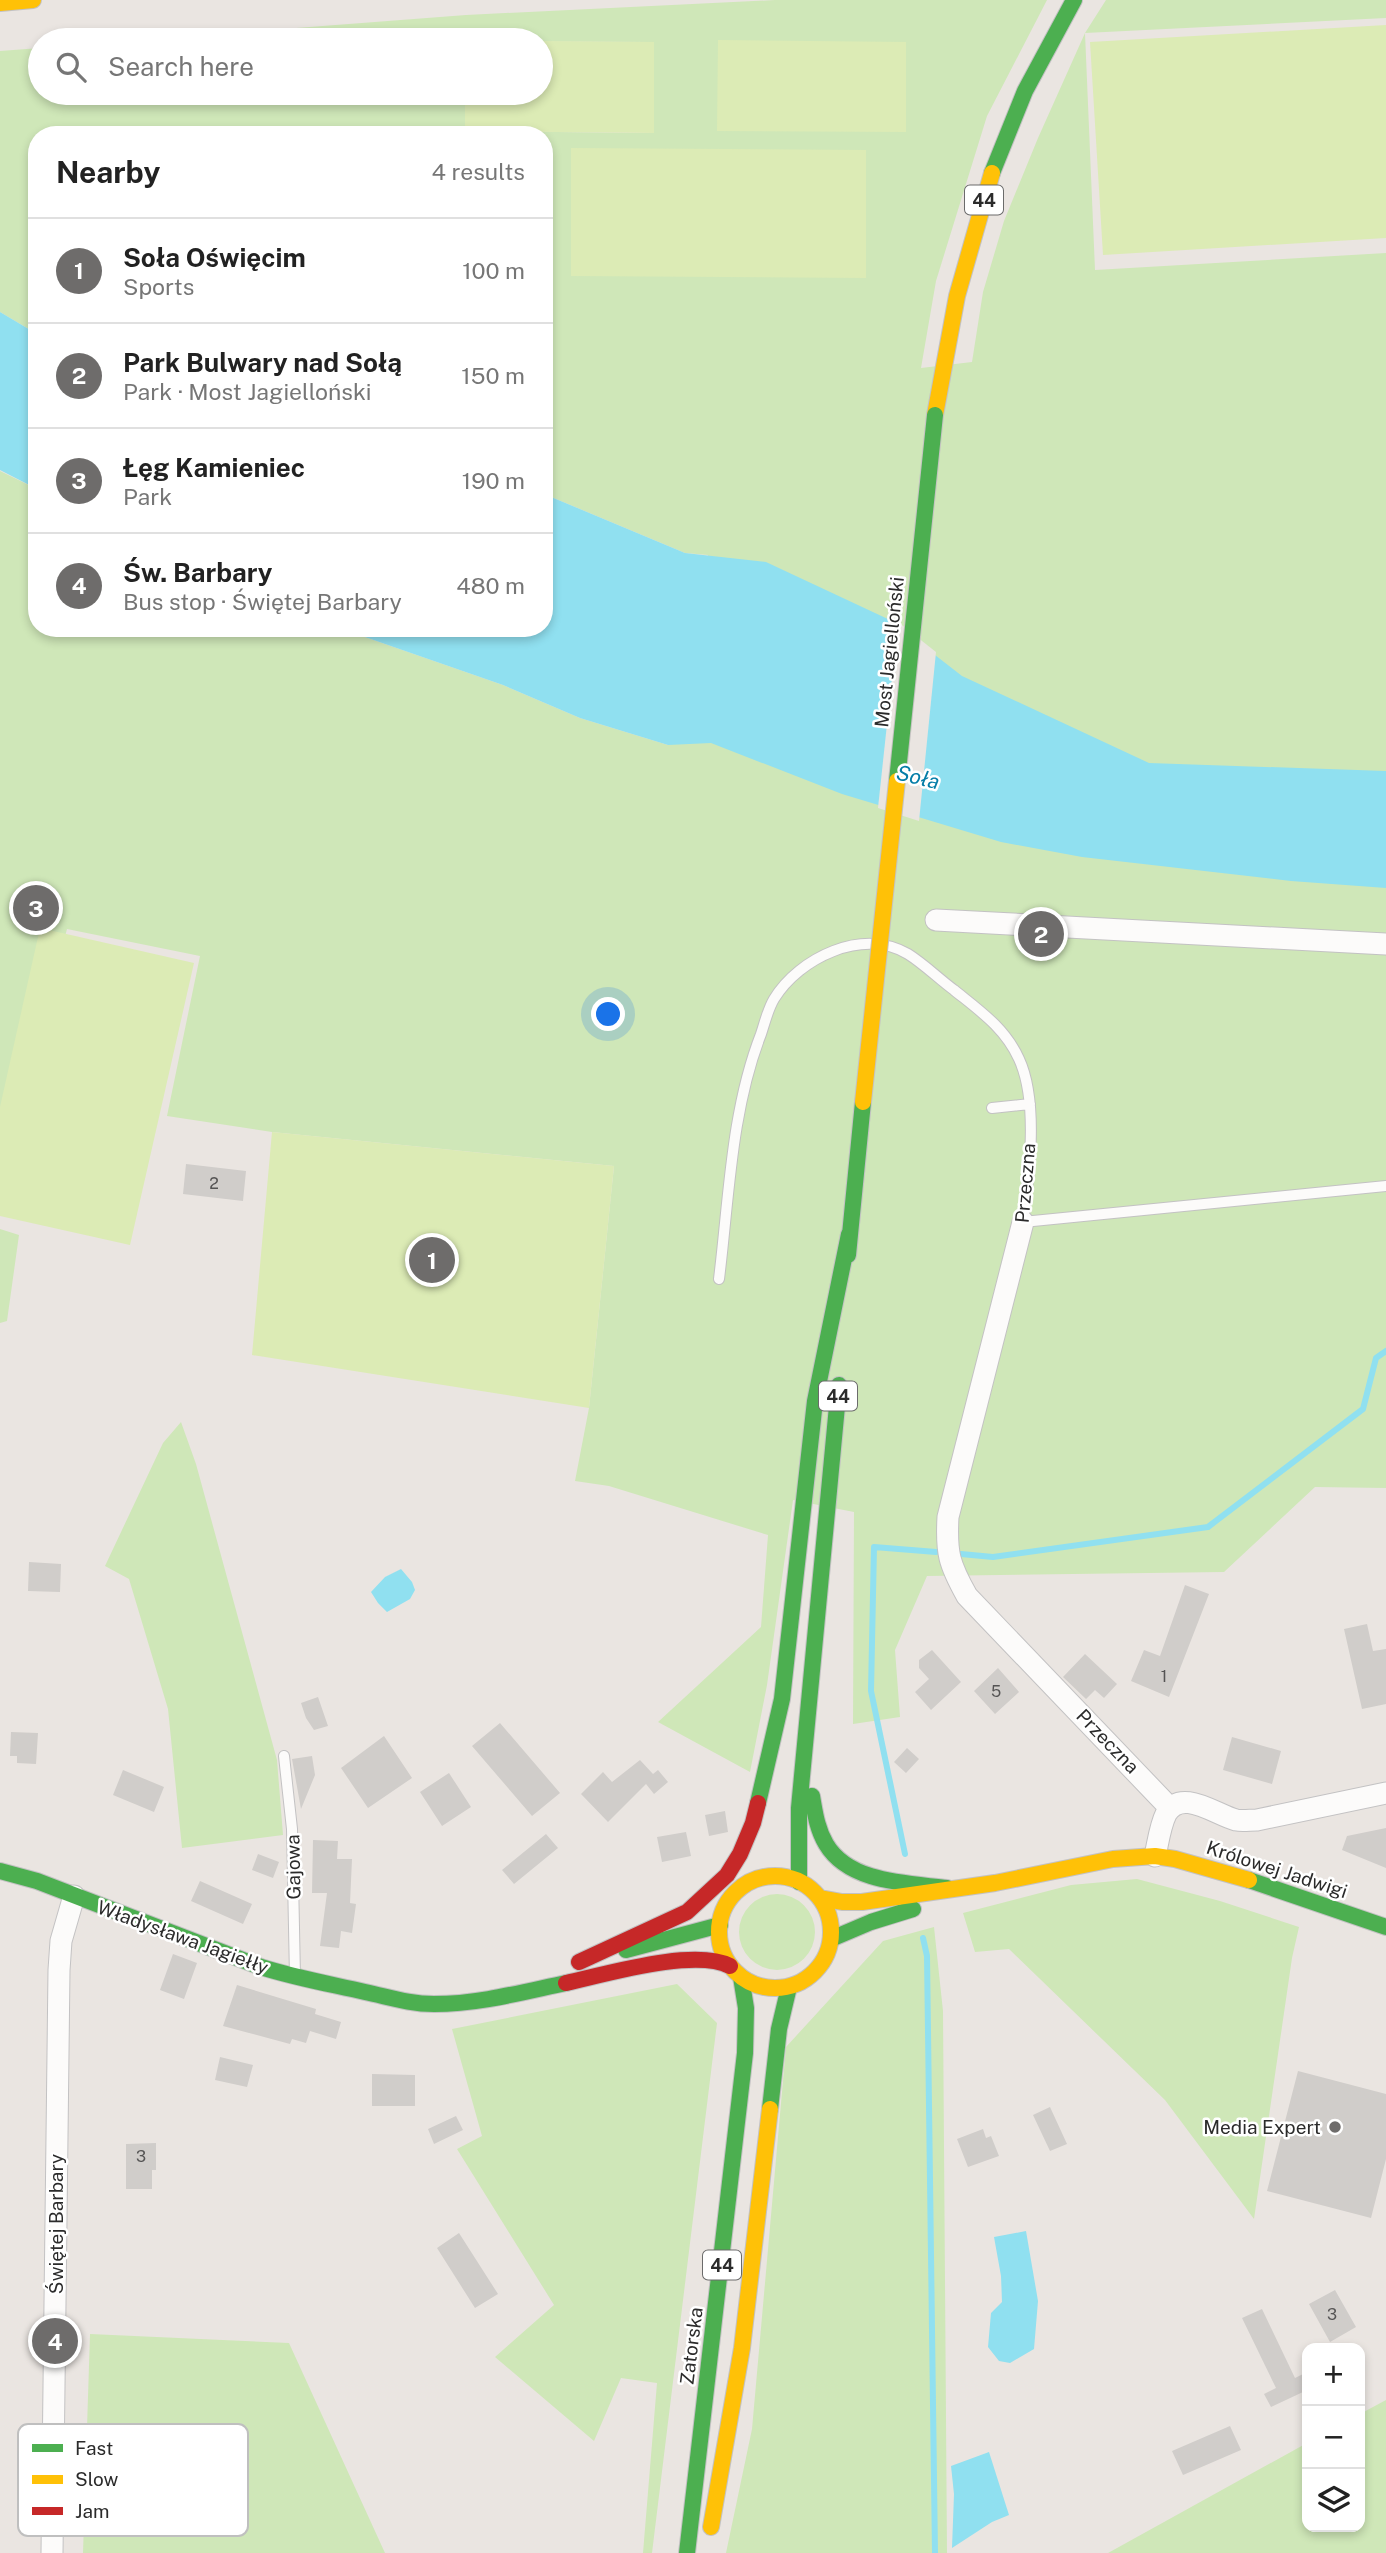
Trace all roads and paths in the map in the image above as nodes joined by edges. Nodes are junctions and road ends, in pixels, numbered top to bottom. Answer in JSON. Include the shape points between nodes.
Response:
{"nodes":[{"id":1,"x":33,"y":0,"type":"edge"},
{"id":2,"x":1074,"y":0,"type":"edge"},
{"id":3,"x":0,"y":3,"type":"edge"},
{"id":4,"x":936,"y":920,"type":"dead end"},
{"id":5,"x":1386,"y":943,"type":"edge"},
{"id":6,"x":1030,"y":1104,"type":"junction"},
{"id":7,"x":992,"y":1108,"type":"dead end"},
{"id":8,"x":1386,"y":1186,"type":"edge"},
{"id":9,"x":1023,"y":1222,"type":"junction"},
{"id":10,"x":849,"y":1234,"type":"junction"},
{"id":11,"x":719,"y":1279,"type":"dead end"},
{"id":12,"x":782,"y":1699,"type":"junction"},
{"id":13,"x":807,"y":1710,"type":"junction"},
{"id":14,"x":285,"y":1756,"type":"dead end"},
{"id":15,"x":779,"y":1780,"type":"dead end"},
{"id":16,"x":1386,"y":1793,"type":"edge"},
{"id":17,"x":1170,"y":1808,"type":"junction"},
{"id":18,"x":1155,"y":1856,"type":"junction"},
{"id":19,"x":0,"y":1871,"type":"edge"},
{"id":20,"x":799,"y":1882,"type":"junction"},
{"id":21,"x":995,"y":1883,"type":"junction"},
{"id":22,"x":947,"y":1888,"type":"junction"},
{"id":23,"x":74,"y":1896,"type":"junction"},
{"id":24,"x":820,"y":1898,"type":"junction"},
{"id":25,"x":720,"y":1925,"type":"junction"},
{"id":26,"x":1386,"y":1927,"type":"edge"},
{"id":27,"x":831,"y":1939,"type":"junction"},
{"id":28,"x":736,"y":1971,"type":"junction"},
{"id":29,"x":295,"y":1978,"type":"junction"},
{"id":30,"x":430,"y":1987,"type":"dead end"},
{"id":31,"x":789,"y":1987,"type":"junction"},
{"id":32,"x":368,"y":1992,"type":"junction"},
{"id":33,"x":54,"y":2424,"type":"edge"},
{"id":34,"x":708,"y":2541,"type":"dead end"},
{"id":35,"x":687,"y":2553,"type":"edge"}],
"edges":[{"from":1,"to":3,"type":"main road"},
{"from":2,"to":10,"type":"main road","name":"Most Jagielloński","number":"44","bridge":true,"via":[[1019,104],[988,187],[947,340],[935,415]]},
{"from":4,"to":5,"type":"street"},
{"from":6,"to":7,"type":"lane"},
{"from":6,"to":9,"type":"lane","name":"Przeczna"},
{"from":6,"to":11,"type":"lane","name":"Przeczna","via":[[1020,1061],[1007,1038],[992,1020],[908,954],[870,945],[831,951],[812,960],[774,1000],[751,1059],[737,1124]]},
{"from":8,"to":9,"type":"lane"},
{"from":9,"to":17,"type":"street","name":"Przeczna","via":[[948,1517],[946,1545],[967,1595]]},
{"from":10,"to":12,"type":"main road","number":"44","via":[[815,1401]]},
{"from":10,"to":13,"type":"main road","number":"44"},
{"from":12,"to":15,"type":"main road","number":"44"},
{"from":12,"to":25,"type":"main road","via":[[753,1823],[727,1875],[687,1912],[573,1964]]},
{"from":13,"to":20,"type":"main road","number":"44"},
{"from":13,"to":22,"type":"main road","via":[[813,1804],[825,1844],[847,1866],[869,1877]]},
{"from":14,"to":29,"type":"lane","name":"Gajowa","via":[[292,1829]]},
{"from":16,"to":17,"type":"street","via":[[1257,1820],[1237,1820],[1198,1804]]},
{"from":17,"to":18,"type":"street"},
{"from":18,"to":21,"type":"main road","via":[[1113,1858]]},
{"from":18,"to":26,"type":"main road","name":"Królowej Jadwigi","via":[[1272,1887]]},
{"from":19,"to":23,"type":"main road","name":"Władysława Jagiełły"},
{"from":20,"to":24,"type":"main road"},
{"from":20,"to":25,"type":"main road","via":[[758,1872],[732,1897]]},
{"from":21,"to":22,"type":"main road"},
{"from":21,"to":27,"type":"main road"},
{"from":22,"to":24,"type":"main road","via":[[862,1902]]},
{"from":23,"to":29,"type":"main road","name":"Władysława Jagiełły"},
{"from":23,"to":33,"type":"street","name":"Świętej Barbary","via":[[61,1941],[59,1970]]},
{"from":24,"to":27,"type":"main road","via":[[829,1917]]},
{"from":25,"to":28,"type":"main road","number":"44","via":[[723,1953]]},
{"from":27,"to":31,"type":"main road","via":[[818,1969]]},
{"from":28,"to":31,"type":"main road","via":[[764,1987]]},
{"from":28,"to":32,"type":"main road","name":"Władysława Jagiełły","via":[[719,1960],[665,1962],[477,2001],[434,2004],[402,2002]]},
{"from":28,"to":35,"type":"main road","name":"Zatorska","number":"44","via":[[746,2008],[745,2053]]},
{"from":29,"to":32,"type":"main road","name":"Władysława Jagiełły"},
{"from":30,"to":32,"type":"main road","name":"Władysława Jagiełły"},
{"from":31,"to":34,"type":"main road","number":"44","via":[[779,2029],[742,2348]]}]}
